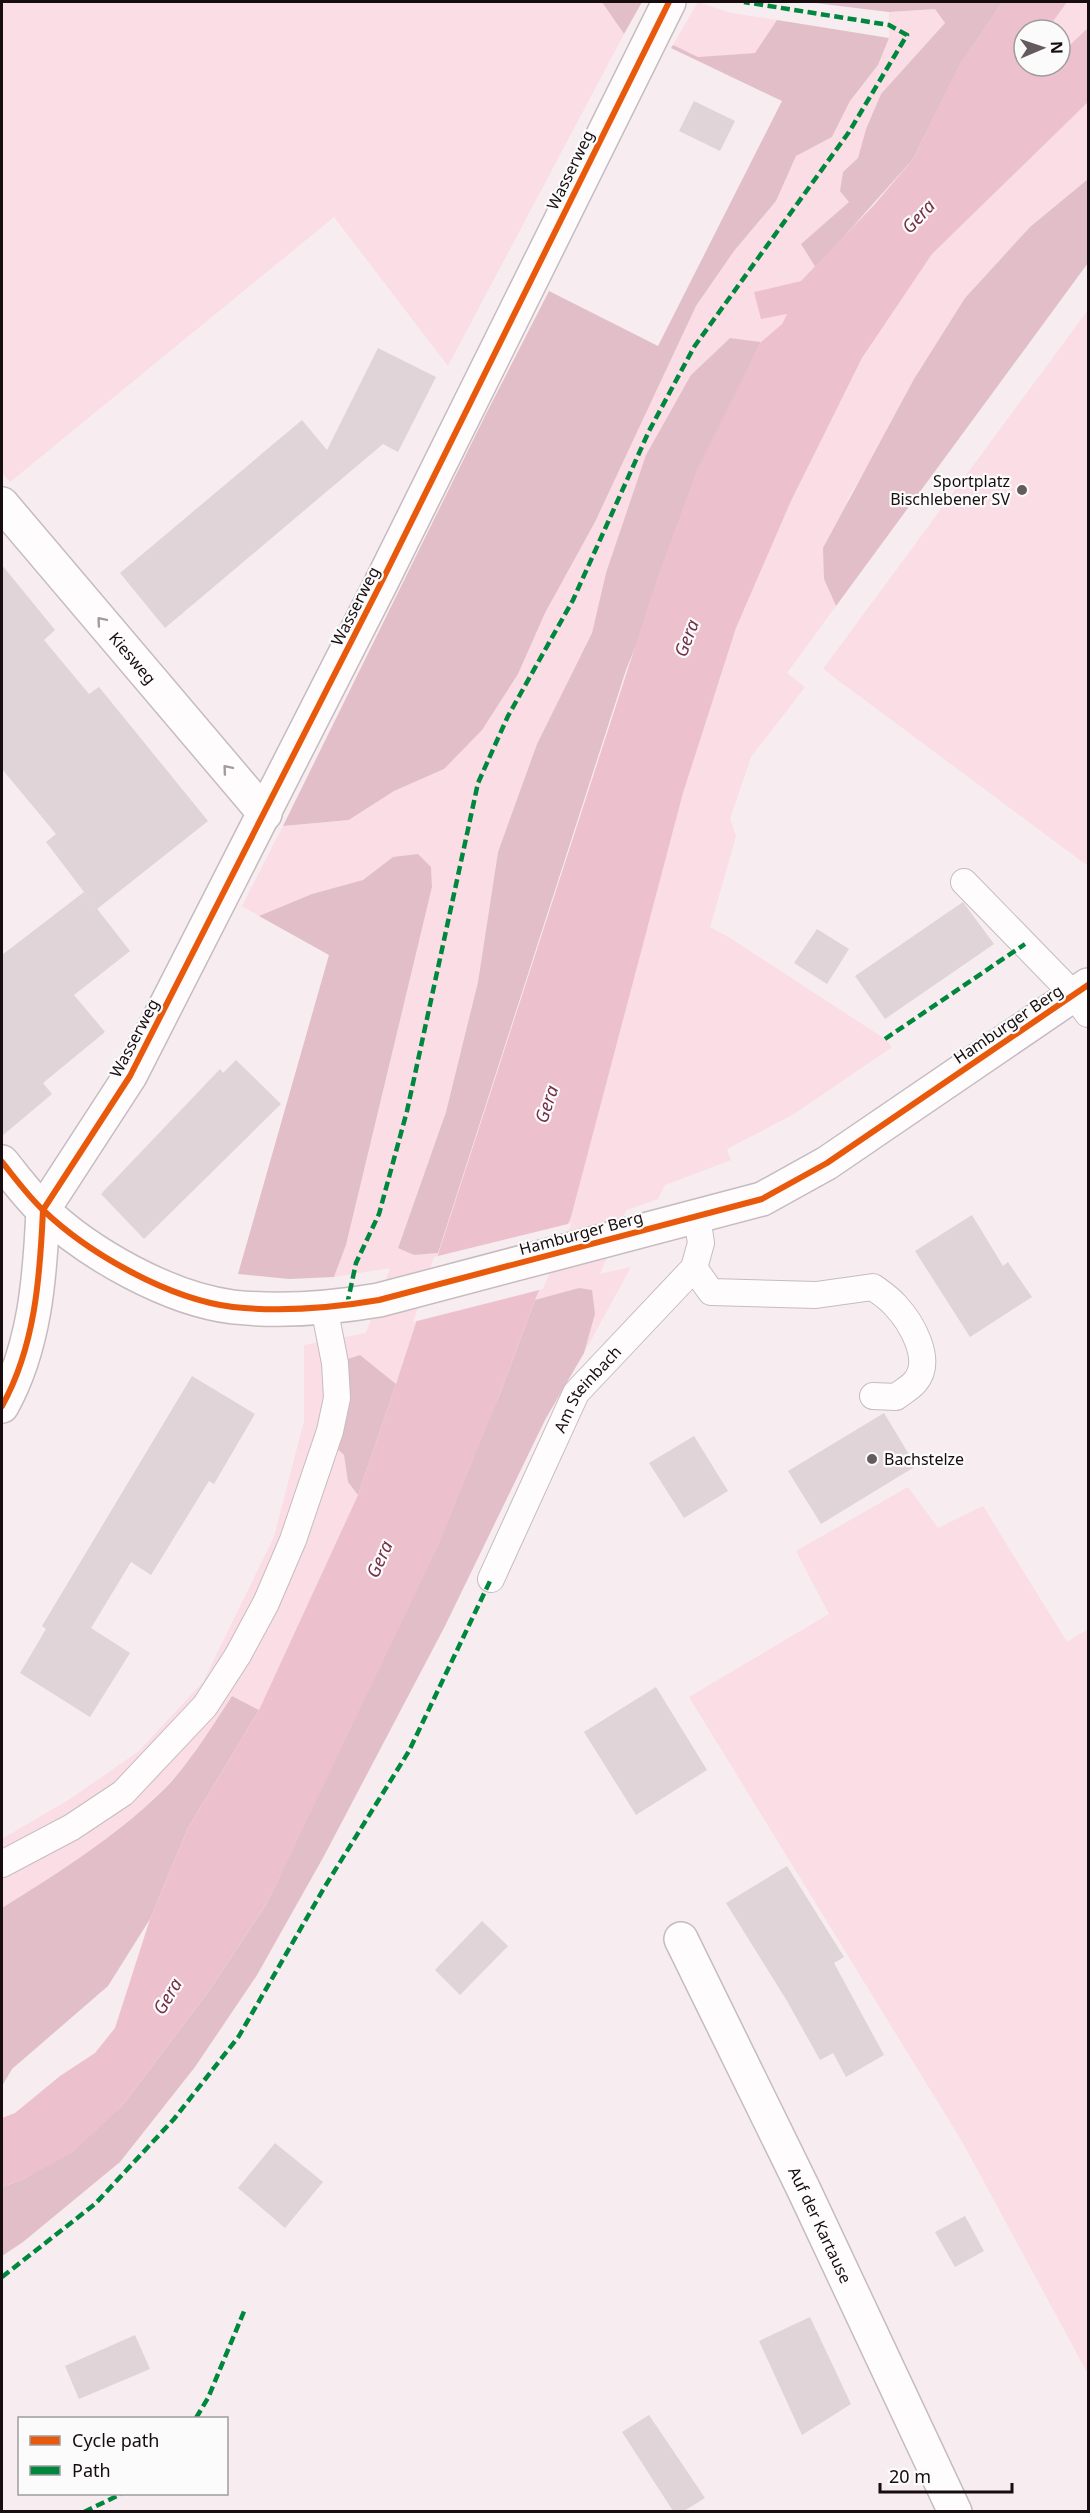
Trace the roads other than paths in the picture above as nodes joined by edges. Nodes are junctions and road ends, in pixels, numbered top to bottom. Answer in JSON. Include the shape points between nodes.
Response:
{"nodes":[{"id":1,"x":669,"y":2,"type":"edge"},
{"id":2,"x":2,"y":504,"type":"edge"},
{"id":3,"x":265,"y":814,"type":"junction"},
{"id":4,"x":964,"y":882,"type":"dead end"},
{"id":5,"x":1084,"y":998,"type":"edge"},
{"id":6,"x":2,"y":1162,"type":"edge"},
{"id":7,"x":43,"y":1210,"type":"junction"},
{"id":8,"x":697,"y":1217,"type":"junction"},
{"id":9,"x":694,"y":1268,"type":"junction"},
{"id":10,"x":324,"y":1307,"type":"junction"},
{"id":11,"x":873,"y":1396,"type":"dead end"},
{"id":12,"x":2,"y":1406,"type":"edge"},
{"id":13,"x":492,"y":1579,"type":"dead end"},
{"id":14,"x":2,"y":1864,"type":"edge"},
{"id":15,"x":681,"y":1939,"type":"dead end"},
{"id":16,"x":956,"y":2511,"type":"edge"}],
"edges":[{"from":1,"to":3,"type":"street","name":"Wasserweg"},
{"from":3,"to":2,"type":"street","name":"Kiesweg","one_way":true},
{"from":3,"to":7,"type":"street","name":"Wasserweg","via":[[130,1076]]},
{"from":4,"to":5,"type":"lane"},
{"from":5,"to":8,"type":"street","name":"Hamburger Berg","via":[[827,1163],[762,1199]]},
{"from":6,"to":7,"type":"street","name":"Hamburger Berg"},
{"from":7,"to":10,"type":"street","name":"Hamburger Berg","via":[[111,1262],[174,1291],[232,1306]]},
{"from":7,"to":12,"type":"street","via":[[31,1325],[16,1380]]},
{"from":8,"to":9,"type":"lane","via":[[701,1243]]},
{"from":8,"to":10,"type":"street","name":"Hamburger Berg","via":[[379,1300]]},
{"from":9,"to":11,"type":"lane","via":[[711,1292],[816,1295],[873,1287],[895,1304],[911,1328],[920,1347],[922,1364],[916,1381],[896,1397]]},
{"from":9,"to":13,"type":"lane","name":"Am Steinbach","via":[[576,1393]]},
{"from":10,"to":14,"type":"lane","via":[[337,1398],[330,1431],[293,1540],[238,1655],[205,1706],[123,1793],[72,1827]]},
{"from":15,"to":16,"type":"street","name":"Auf der Kartause"}]}
